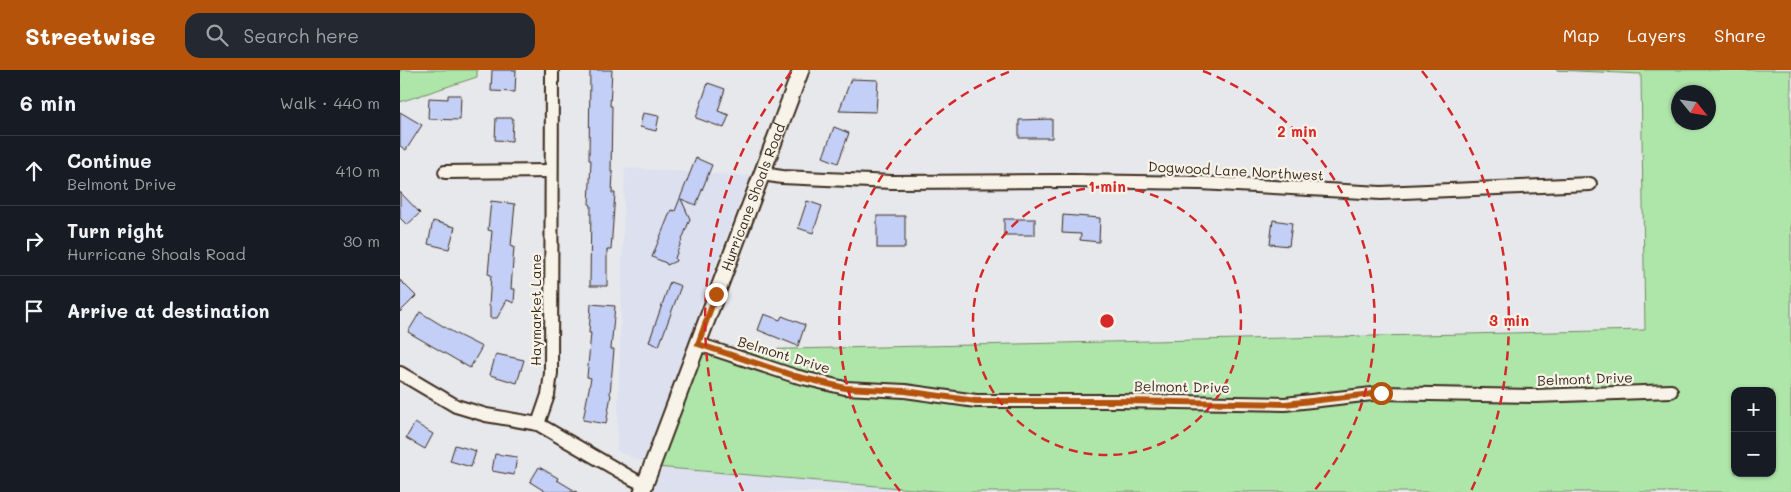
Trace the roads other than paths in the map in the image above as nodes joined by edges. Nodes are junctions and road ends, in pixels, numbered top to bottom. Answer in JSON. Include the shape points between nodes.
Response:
{"nodes":[{"id":1,"x":552,"y":70,"type":"edge"},
{"id":2,"x":801,"y":70,"type":"edge"},
{"id":3,"x":551,"y":171,"type":"junction"},
{"id":4,"x":445,"y":172,"type":"dead end"},
{"id":5,"x":762,"y":174,"type":"junction"},
{"id":6,"x":1590,"y":184,"type":"dead end"},
{"id":7,"x":698,"y":344,"type":"junction"},
{"id":8,"x":400,"y":373,"type":"edge"},
{"id":9,"x":1671,"y":391,"type":"dead end"},
{"id":10,"x":538,"y":424,"type":"junction"},
{"id":11,"x":643,"y":488,"type":"edge"}],
"edges":[{"from":1,"to":3,"type":"street","name":"Haymarket Lane"},
{"from":2,"to":5,"type":"street","name":"Hurricane Shoals Road"},
{"from":3,"to":4,"type":"street"},
{"from":3,"to":10,"type":"street","name":"Haymarket Lane","via":[[552,373]]},
{"from":5,"to":6,"type":"street","name":"Dogwood Lane Northwest","via":[[892,182],[1200,183],[1381,193]]},
{"from":5,"to":7,"type":"street","name":"Hurricane Shoals Road"},
{"from":7,"to":9,"type":"street","name":"Belmont Drive","via":[[795,376],[845,388],[905,391],[976,401],[1285,404],[1381,393],[1536,396]]},
{"from":7,"to":11,"type":"street","name":"Hurricane Shoals Road"},
{"from":8,"to":10,"type":"street","via":[[456,406]]},
{"from":10,"to":11,"type":"street"}]}
